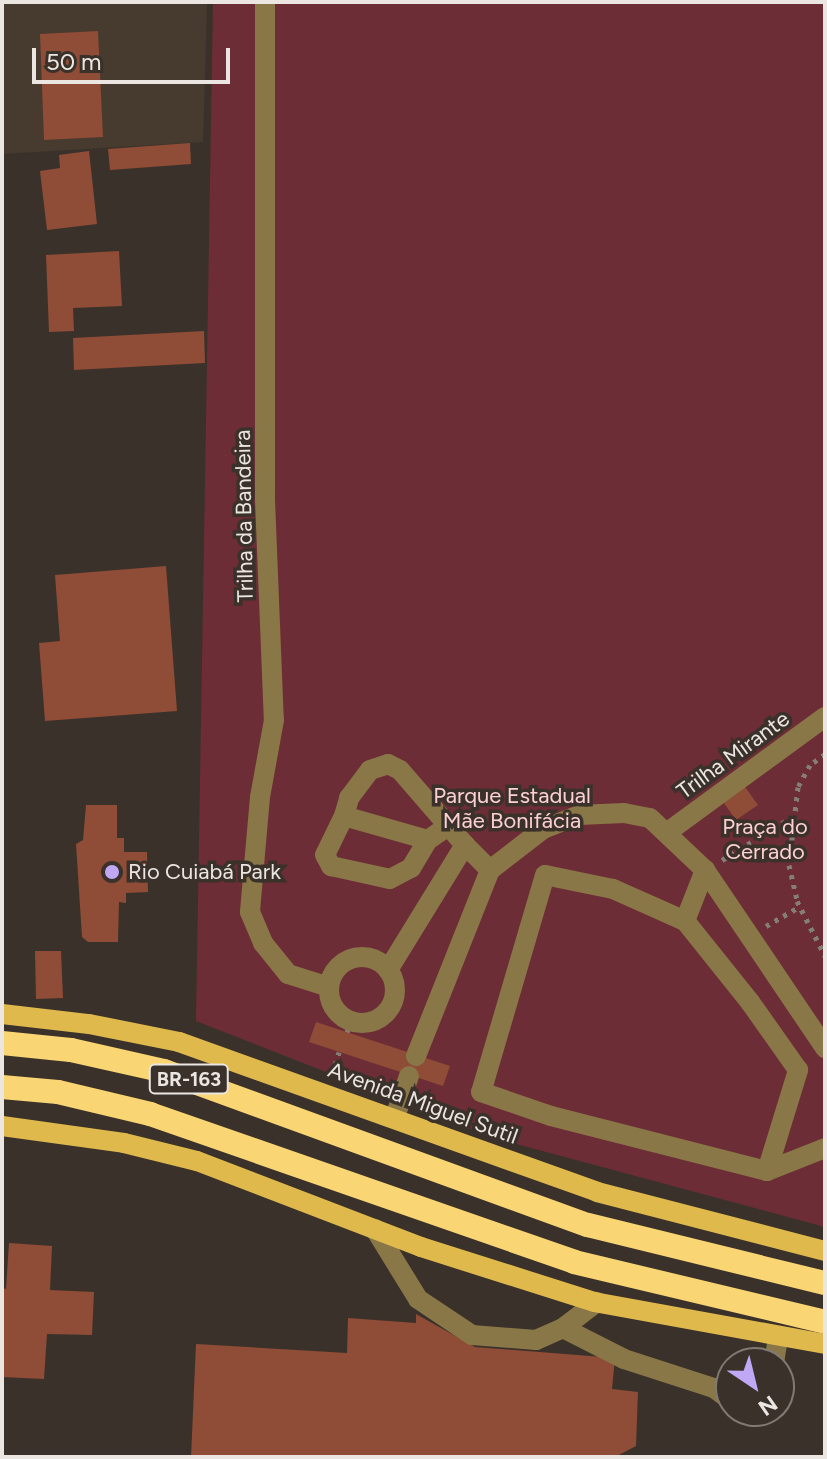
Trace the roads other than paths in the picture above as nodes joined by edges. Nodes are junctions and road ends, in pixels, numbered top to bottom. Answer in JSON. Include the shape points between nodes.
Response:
{"nodes":[{"id":1,"x":265,"y":2,"type":"edge"},
{"id":2,"x":825,"y":717,"type":"edge"},
{"id":3,"x":344,"y":816,"type":"junction"},
{"id":4,"x":448,"y":826,"type":"junction"},
{"id":5,"x":669,"y":831,"type":"junction"},
{"id":6,"x":428,"y":840,"type":"junction"},
{"id":7,"x":465,"y":845,"type":"junction"},
{"id":8,"x":490,"y":870,"type":"junction"},
{"id":9,"x":705,"y":870,"type":"junction"},
{"id":10,"x":685,"y":921,"type":"junction"},
{"id":11,"x":388,"y":970,"type":"junction"},
{"id":12,"x":329,"y":987,"type":"junction"},
{"id":13,"x":2,"y":1014,"type":"edge"},
{"id":14,"x":2,"y":1043,"type":"edge"},
{"id":15,"x":825,"y":1048,"type":"edge"},
{"id":16,"x":416,"y":1056,"type":"dead end"},
{"id":17,"x":409,"y":1076,"type":"dead end"},
{"id":18,"x":2,"y":1087,"type":"edge"},
{"id":19,"x":395,"y":1117,"type":"junction"},
{"id":20,"x":2,"y":1126,"type":"edge"},
{"id":21,"x":825,"y":1148,"type":"edge"},
{"id":22,"x":767,"y":1171,"type":"junction"},
{"id":23,"x":375,"y":1229,"type":"junction"},
{"id":24,"x":825,"y":1251,"type":"edge"},
{"id":25,"x":825,"y":1283,"type":"edge"},
{"id":26,"x":597,"y":1302,"type":"junction"},
{"id":27,"x":825,"y":1322,"type":"edge"},
{"id":28,"x":563,"y":1328,"type":"junction"},
{"id":29,"x":778,"y":1338,"type":"junction"},
{"id":30,"x":825,"y":1344,"type":"edge"},
{"id":31,"x":777,"y":1347,"type":"edge"},
{"id":32,"x":715,"y":1389,"type":"edge"}],
"edges":[{"from":1,"to":12,"type":"street","name":"Trilha da Bandeira","via":[[265,500],[274,720],[260,797],[250,912],[263,943],[288,974]]},
{"from":2,"to":5,"type":"street","name":"Trilha Mirante"},
{"from":3,"to":4,"type":"street","via":[[349,798],[370,770],[388,764],[400,770]]},
{"from":3,"to":6,"type":"street"},
{"from":3,"to":6,"type":"street","via":[[325,855],[331,866],[390,879],[411,868]]},
{"from":4,"to":6,"type":"street"},
{"from":4,"to":7,"type":"street"},
{"from":5,"to":8,"type":"street","via":[[650,818],[624,813],[579,815],[543,829]]},
{"from":5,"to":9,"type":"street"},
{"from":7,"to":8,"type":"street"},
{"from":7,"to":11,"type":"street"},
{"from":8,"to":16,"type":"street"},
{"from":9,"to":10,"type":"street"},
{"from":9,"to":15,"type":"street"},
{"from":10,"to":22,"type":"street","via":[[798,1070]]},
{"from":10,"to":22,"type":"street","via":[[613,889],[545,875],[481,1092],[551,1116]]},
{"from":11,"to":12,"type":"street","via":[[366,957],[351,959],[338,967]]},
{"from":11,"to":12,"type":"street","via":[[396,986],[386,1014],[374,1022],[349,1027],[334,1009]]},
{"from":13,"to":19,"type":"main road","name":"Avenida Miguel Sutil","via":[[179,1042]]},
{"from":14,"to":25,"type":"highway","number":"BR-163","via":[[71,1050],[164,1071],[588,1225]]},
{"from":17,"to":19,"type":"street"},
{"from":18,"to":27,"type":"highway","number":"BR-163","via":[[58,1092],[150,1114],[574,1262]]},
{"from":19,"to":24,"type":"main road","name":"Avenida Miguel Sutil","via":[[597,1192]]},
{"from":20,"to":23,"type":"main road","via":[[97,1138],[197,1161]]},
{"from":21,"to":22,"type":"street"},
{"from":23,"to":26,"type":"main road"},
{"from":23,"to":28,"type":"street","via":[[418,1299],[459,1329],[482,1338],[523,1341]]},
{"from":26,"to":28,"type":"street"},
{"from":26,"to":29,"type":"main road"},
{"from":28,"to":32,"type":"street","via":[[624,1359]]},
{"from":29,"to":30,"type":"main road"},
{"from":29,"to":31,"type":"street"}]}
